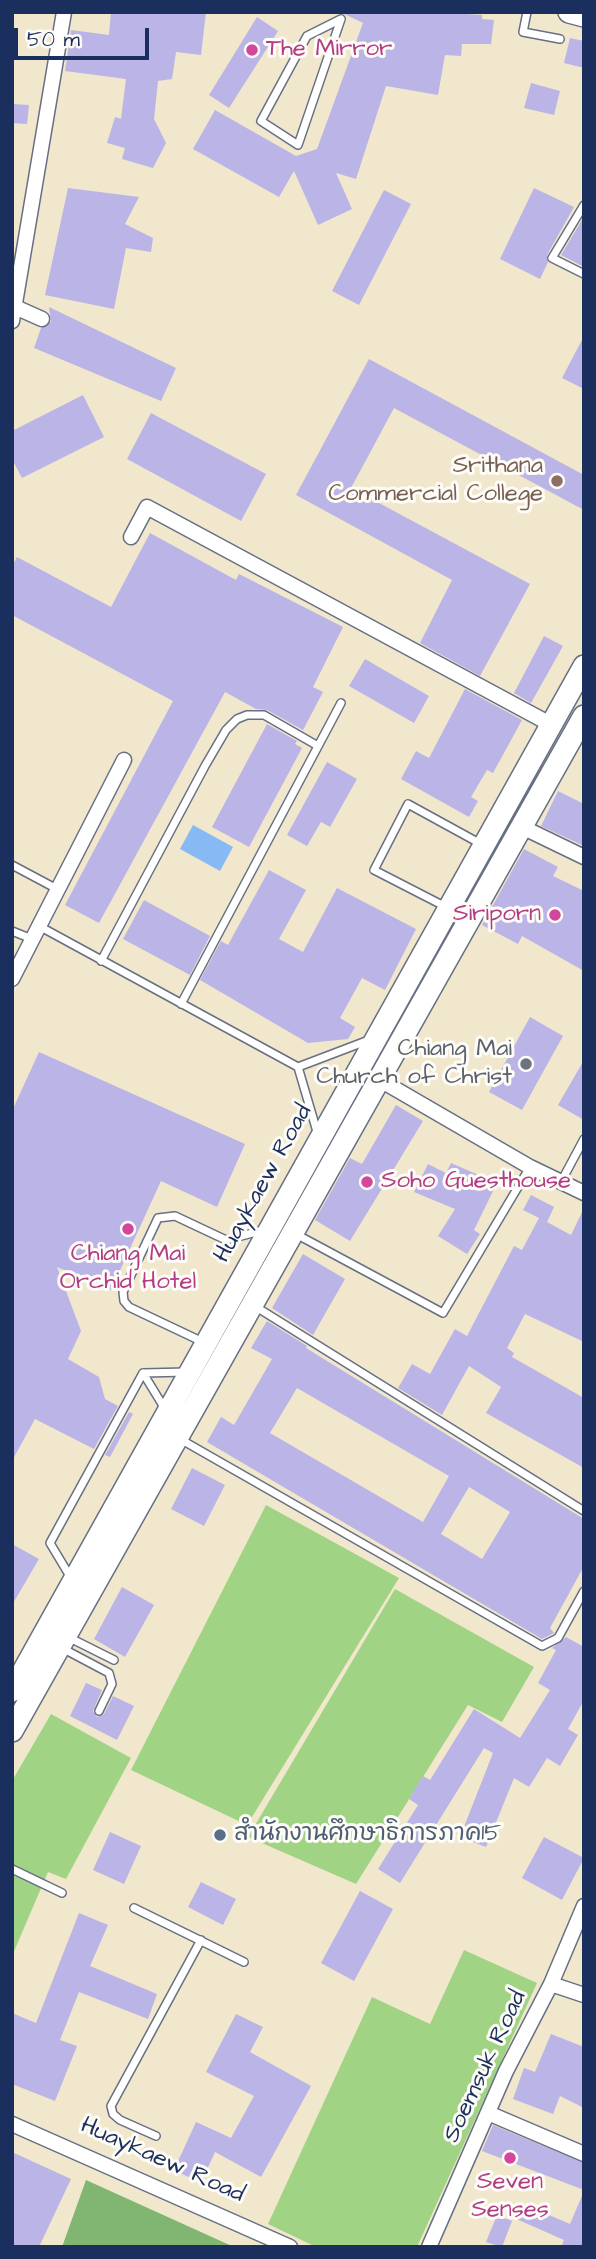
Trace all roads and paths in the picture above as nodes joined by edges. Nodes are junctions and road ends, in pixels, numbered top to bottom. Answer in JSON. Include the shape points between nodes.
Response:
{"nodes":[{"id":1,"x":64,"y":12,"type":"edge"},
{"id":2,"x":527,"y":12,"type":"edge"},
{"id":3,"x":569,"y":12,"type":"edge"},
{"id":4,"x":342,"y":16,"type":"edge"},
{"id":5,"x":584,"y":16,"type":"edge"},
{"id":6,"x":560,"y":39,"type":"dead end"},
{"id":7,"x":584,"y":205,"type":"edge"},
{"id":8,"x":584,"y":274,"type":"edge"},
{"id":9,"x":13,"y":314,"type":"edge"},
{"id":10,"x":42,"y":319,"type":"dead end"},
{"id":11,"x":131,"y":537,"type":"dead end"},
{"id":12,"x":584,"y":666,"type":"edge"},
{"id":13,"x":341,"y":703,"type":"dead end"},
{"id":14,"x":584,"y":716,"type":"edge"},
{"id":15,"x":552,"y":724,"type":"junction"},
{"id":16,"x":318,"y":746,"type":"junction"},
{"id":17,"x":124,"y":760,"type":"dead end"},
{"id":18,"x":502,"y":815,"type":"junction"},
{"id":19,"x":522,"y":827,"type":"junction"},
{"id":20,"x":485,"y":847,"type":"junction"},
{"id":21,"x":584,"y":857,"type":"edge"},
{"id":22,"x":12,"y":865,"type":"edge"},
{"id":23,"x":57,"y":889,"type":"junction"},
{"id":24,"x":449,"y":909,"type":"junction"},
{"id":25,"x":39,"y":926,"type":"junction"},
{"id":26,"x":12,"y":932,"type":"edge"},
{"id":27,"x":32,"y":940,"type":"junction"},
{"id":28,"x":101,"y":961,"type":"junction"},
{"id":29,"x":12,"y":979,"type":"edge"},
{"id":30,"x":181,"y":1004,"type":"junction"},
{"id":31,"x":376,"y":1037,"type":"junction"},
{"id":32,"x":298,"y":1067,"type":"junction"},
{"id":33,"x":380,"y":1080,"type":"junction"},
{"id":34,"x":319,"y":1139,"type":"junction"},
{"id":35,"x":584,"y":1139,"type":"edge"},
{"id":36,"x":530,"y":1167,"type":"junction"},
{"id":37,"x":561,"y":1182,"type":"junction"},
{"id":38,"x":584,"y":1193,"type":"edge"},
{"id":39,"x":270,"y":1228,"type":"junction"},
{"id":40,"x":294,"y":1233,"type":"junction"},
{"id":41,"x":253,"y":1305,"type":"junction"},
{"id":42,"x":205,"y":1344,"type":"junction"},
{"id":43,"x":190,"y":1372,"type":"junction"},
{"id":44,"x":143,"y":1373,"type":"junction"},
{"id":45,"x":167,"y":1413,"type":"junction"},
{"id":46,"x":178,"y":1438,"type":"junction"},
{"id":47,"x":584,"y":1511,"type":"edge"},
{"id":48,"x":73,"y":1582,"type":"junction"},
{"id":49,"x":584,"y":1591,"type":"edge"},
{"id":50,"x":63,"y":1642,"type":"junction"},
{"id":51,"x":114,"y":1660,"type":"dead end"},
{"id":52,"x":12,"y":1691,"type":"edge"},
{"id":53,"x":99,"y":1711,"type":"dead end"},
{"id":54,"x":12,"y":1731,"type":"edge"},
{"id":55,"x":12,"y":1869,"type":"edge"},
{"id":56,"x":62,"y":1893,"type":"dead end"},
{"id":57,"x":584,"y":1906,"type":"edge"},
{"id":58,"x":134,"y":1908,"type":"dead end"},
{"id":59,"x":201,"y":1940,"type":"junction"},
{"id":60,"x":244,"y":1962,"type":"dead end"},
{"id":61,"x":551,"y":1984,"type":"junction"},
{"id":62,"x":584,"y":1995,"type":"edge"},
{"id":63,"x":488,"y":2113,"type":"junction"},
{"id":64,"x":12,"y":2124,"type":"edge"},
{"id":65,"x":156,"y":2136,"type":"dead end"},
{"id":66,"x":584,"y":2154,"type":"edge"},
{"id":67,"x":290,"y":2247,"type":"edge"},
{"id":68,"x":429,"y":2247,"type":"edge"}],
"edges":[{"from":1,"to":9,"type":"street"},
{"from":2,"to":6,"type":"lane","via":[[523,32]]},
{"from":3,"to":5,"type":"main road"},
{"from":4,"to":4,"type":"lane","via":[[302,133],[298,145],[261,121],[307,37]]},
{"from":7,"to":8,"type":"lane","via":[[552,258]]},
{"from":9,"to":10,"type":"street"},
{"from":11,"to":15,"type":"street","via":[[147,507]]},
{"from":12,"to":15,"type":"main road","name":"Huaykaew Road"},
{"from":13,"to":16,"type":"lane"},
{"from":14,"to":19,"type":"main road","name":"Huaykaew Road"},
{"from":15,"to":18,"type":"main road","name":"Huaykaew Road"},
{"from":16,"to":28,"type":"lane","via":[[264,715],[237,719],[205,765]]},
{"from":16,"to":30,"type":"lane"},
{"from":17,"to":23,"type":"street"},
{"from":18,"to":19,"type":"main road"},
{"from":18,"to":20,"type":"main road","name":"Huaykaew Road"},
{"from":19,"to":21,"type":"street"},
{"from":19,"to":33,"type":"main road","name":"Huaykaew Road"},
{"from":20,"to":24,"type":"main road","name":"Huaykaew Road"},
{"from":20,"to":24,"type":"lane","via":[[408,804],[374,870]]},
{"from":22,"to":23,"type":"lane"},
{"from":23,"to":25,"type":"street"},
{"from":24,"to":31,"type":"main road","name":"Huaykaew Road"},
{"from":25,"to":27,"type":"street"},
{"from":25,"to":28,"type":"lane"},
{"from":26,"to":27,"type":"lane"},
{"from":27,"to":29,"type":"street"},
{"from":28,"to":30,"type":"lane"},
{"from":30,"to":32,"type":"lane"},
{"from":31,"to":32,"type":"lane"},
{"from":31,"to":34,"type":"main road","name":"Huaykaew Road"},
{"from":32,"to":34,"type":"lane"},
{"from":33,"to":36,"type":"street"},
{"from":33,"to":40,"type":"main road","name":"Huaykaew Road"},
{"from":34,"to":39,"type":"main road","name":"Huaykaew Road"},
{"from":35,"to":37,"type":"lane"},
{"from":36,"to":37,"type":"street"},
{"from":36,"to":40,"type":"lane","via":[[443,1313]]},
{"from":37,"to":38,"type":"street"},
{"from":39,"to":42,"type":"main road","name":"Huaykaew Road"},
{"from":39,"to":42,"type":"lane","via":[[226,1240],[175,1216],[158,1218],[123,1292],[124,1301]]},
{"from":40,"to":41,"type":"main road","name":"Huaykaew Road"},
{"from":41,"to":46,"type":"main road","name":"Huaykaew Road"},
{"from":41,"to":47,"type":"lane"},
{"from":42,"to":43,"type":"main road","name":"Huaykaew Road"},
{"from":43,"to":44,"type":"lane"},
{"from":43,"to":45,"type":"main road","name":"Huaykaew Road"},
{"from":44,"to":45,"type":"lane"},
{"from":44,"to":48,"type":"lane","via":[[50,1543]]},
{"from":45,"to":48,"type":"main road","name":"Huaykaew Road"},
{"from":46,"to":49,"type":"lane","via":[[542,1646],[558,1638]]},
{"from":46,"to":50,"type":"main road","name":"Huaykaew Road"},
{"from":48,"to":52,"type":"main road","name":"Huaykaew Road"},
{"from":50,"to":51,"type":"lane"},
{"from":50,"to":53,"type":"lane","via":[[109,1673],[112,1684]]},
{"from":50,"to":54,"type":"main road","name":"Huaykaew Road"},
{"from":55,"to":56,"type":"lane"},
{"from":57,"to":61,"type":"street","name":"Soemsuk Road"},
{"from":58,"to":59,"type":"lane"},
{"from":59,"to":60,"type":"lane"},
{"from":59,"to":65,"type":"lane","via":[[111,2106],[120,2120]]},
{"from":61,"to":62,"type":"street"},
{"from":61,"to":63,"type":"street","name":"Soemsuk Road"},
{"from":63,"to":66,"type":"street"},
{"from":63,"to":68,"type":"street","name":"Soemsuk Road"},
{"from":64,"to":67,"type":"street","name":"Huaykaew Road"}]}
